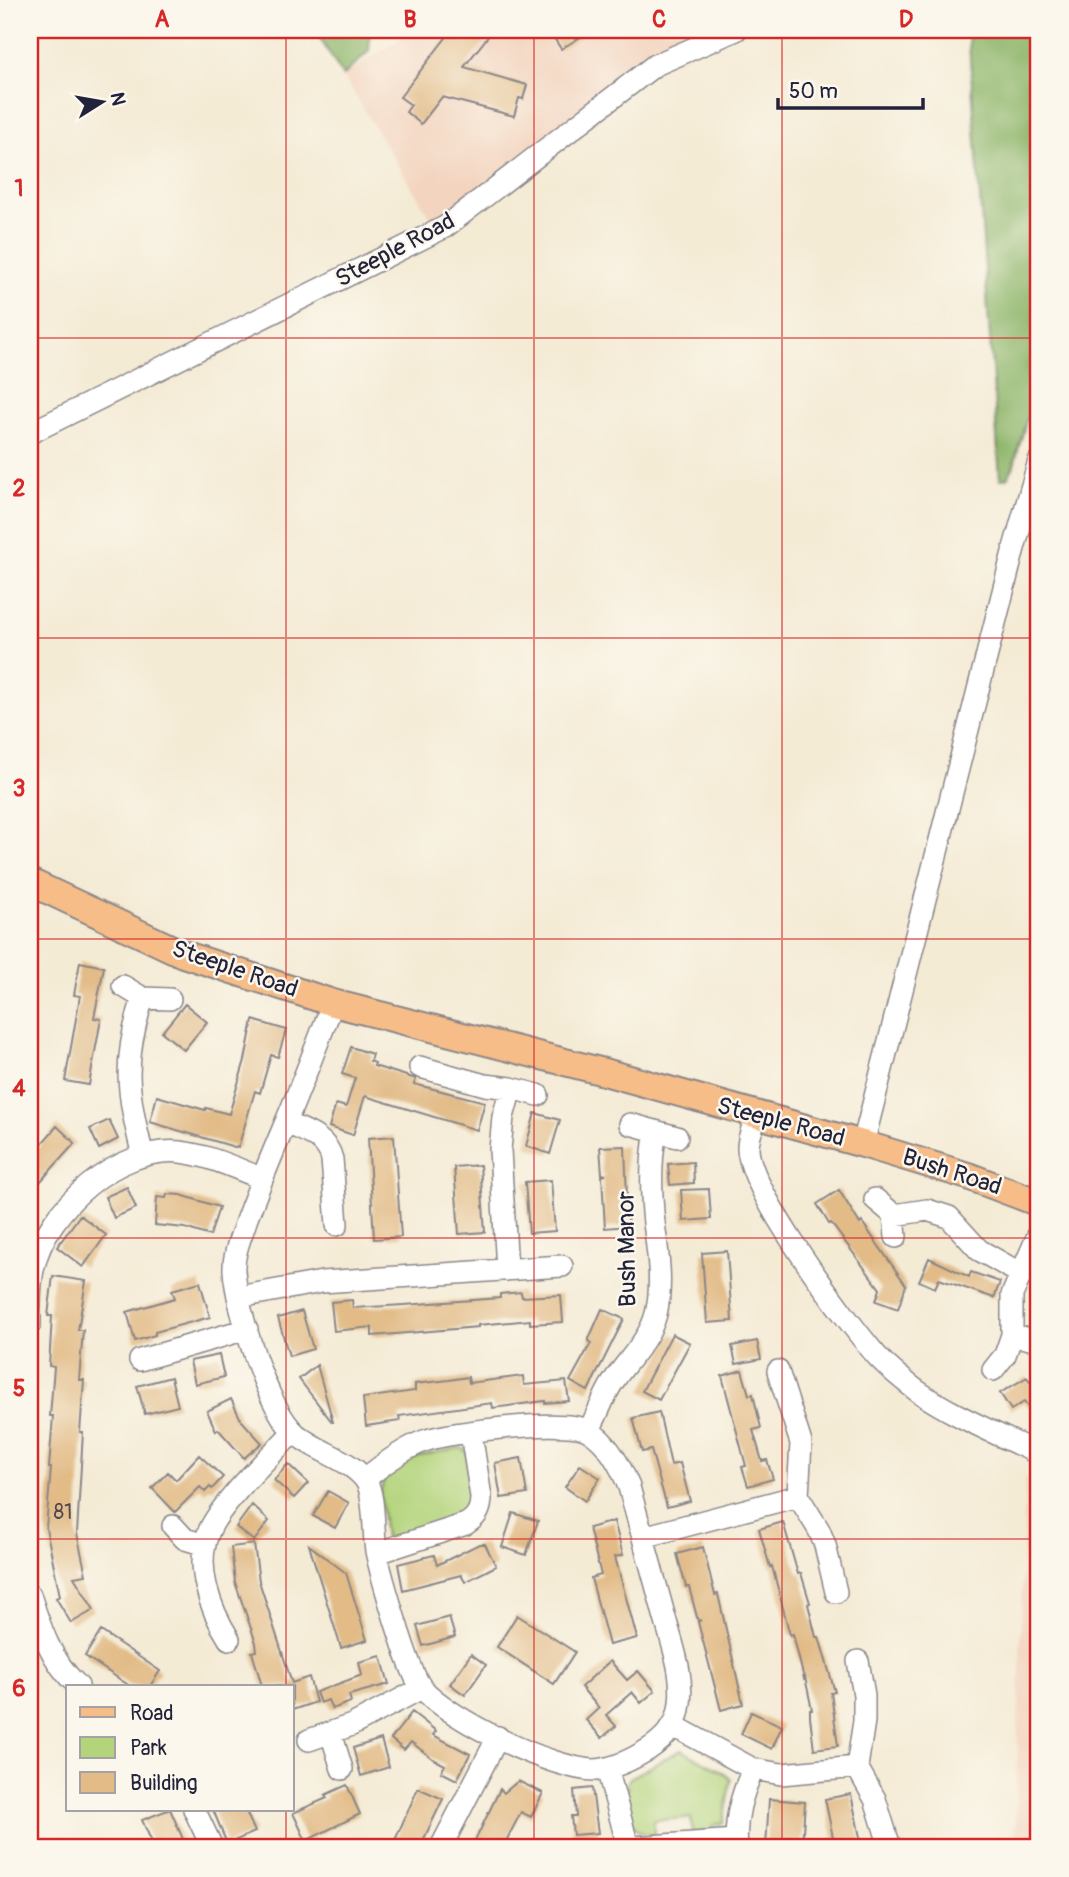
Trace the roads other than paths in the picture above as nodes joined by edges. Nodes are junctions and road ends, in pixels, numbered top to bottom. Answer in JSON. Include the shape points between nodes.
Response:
{"nodes":[{"id":1,"x":736,"y":30,"type":"edge"},
{"id":2,"x":30,"y":433,"type":"edge"},
{"id":3,"x":1039,"y":461,"type":"edge"},
{"id":4,"x":30,"y":882,"type":"edge"},
{"id":5,"x":123,"y":986,"type":"dead end"},
{"id":6,"x":143,"y":998,"type":"junction"},
{"id":7,"x":170,"y":999,"type":"dead end"},
{"id":8,"x":333,"y":1003,"type":"junction"},
{"id":9,"x":421,"y":1067,"type":"dead end"},
{"id":10,"x":511,"y":1088,"type":"junction"},
{"id":11,"x":538,"y":1095,"type":"dead end"},
{"id":12,"x":756,"y":1116,"type":"junction"},
{"id":13,"x":286,"y":1123,"type":"junction"},
{"id":14,"x":630,"y":1124,"type":"dead end"},
{"id":15,"x":863,"y":1144,"type":"junction"},
{"id":16,"x":143,"y":1156,"type":"junction"},
{"id":17,"x":261,"y":1178,"type":"junction"},
{"id":18,"x":875,"y":1199,"type":"dead end"},
{"id":19,"x":1039,"y":1202,"type":"edge"},
{"id":20,"x":894,"y":1215,"type":"junction"},
{"id":21,"x":337,"y":1224,"type":"dead end"},
{"id":22,"x":1039,"y":1233,"type":"edge"},
{"id":23,"x":896,"y":1237,"type":"dead end"},
{"id":24,"x":562,"y":1266,"type":"dead end"},
{"id":25,"x":507,"y":1270,"type":"junction"},
{"id":26,"x":1021,"y":1274,"type":"junction"},
{"id":27,"x":239,"y":1297,"type":"junction"},
{"id":28,"x":30,"y":1324,"type":"edge"},
{"id":29,"x":247,"y":1329,"type":"junction"},
{"id":30,"x":1012,"y":1335,"type":"junction"},
{"id":31,"x":1039,"y":1340,"type":"edge"},
{"id":32,"x":141,"y":1360,"type":"dead end"},
{"id":33,"x":993,"y":1370,"type":"dead end"},
{"id":34,"x":778,"y":1371,"type":"dead end"},
{"id":35,"x":589,"y":1430,"type":"junction"},
{"id":36,"x":293,"y":1432,"type":"junction"},
{"id":37,"x":471,"y":1433,"type":"junction"},
{"id":38,"x":1039,"y":1454,"type":"edge"},
{"id":39,"x":365,"y":1479,"type":"junction"},
{"id":40,"x":798,"y":1496,"type":"junction"},
{"id":41,"x":173,"y":1526,"type":"dead end"},
{"id":42,"x":643,"y":1537,"type":"junction"},
{"id":43,"x":205,"y":1545,"type":"junction"},
{"id":44,"x":377,"y":1553,"type":"junction"},
{"id":45,"x":836,"y":1592,"type":"dead end"},
{"id":46,"x":30,"y":1595,"type":"edge"},
{"id":47,"x":229,"y":1639,"type":"dead end"},
{"id":48,"x":858,"y":1661,"type":"dead end"},
{"id":49,"x":77,"y":1685,"type":"edge"},
{"id":50,"x":422,"y":1688,"type":"junction"},
{"id":51,"x":674,"y":1726,"type":"junction"},
{"id":52,"x":331,"y":1733,"type":"junction"},
{"id":53,"x":498,"y":1737,"type":"junction"},
{"id":54,"x":309,"y":1740,"type":"dead end"},
{"id":55,"x":607,"y":1768,"type":"junction"},
{"id":56,"x":857,"y":1768,"type":"junction"},
{"id":57,"x":342,"y":1769,"type":"dead end"},
{"id":58,"x":753,"y":1769,"type":"junction"},
{"id":59,"x":195,"y":1811,"type":"edge"},
{"id":60,"x":736,"y":1844,"type":"edge"},
{"id":61,"x":212,"y":1847,"type":"edge"},
{"id":62,"x":441,"y":1847,"type":"edge"},
{"id":63,"x":635,"y":1847,"type":"edge"},
{"id":64,"x":890,"y":1847,"type":"edge"}],
"edges":[{"from":1,"to":2,"type":"street","name":"Steeple Road","via":[[655,65],[445,227]]},
{"from":3,"to":15,"type":"street","name":"Steeple Road"},
{"from":4,"to":8,"type":"main road","name":"Steeple Road","via":[[183,954]]},
{"from":5,"to":6,"type":"street"},
{"from":6,"to":7,"type":"street"},
{"from":6,"to":16,"type":"street","via":[[128,1065]]},
{"from":8,"to":12,"type":"main road","name":"Steeple Road"},
{"from":8,"to":13,"type":"street"},
{"from":9,"to":10,"type":"street"},
{"from":10,"to":11,"type":"street"},
{"from":10,"to":25,"type":"street","via":[[500,1150]]},
{"from":12,"to":15,"type":"main road","name":"Steeple Road"},
{"from":12,"to":38,"type":"street","via":[[748,1147],[773,1211],[877,1356],[917,1391]]},
{"from":13,"to":17,"type":"street"},
{"from":13,"to":21,"type":"street","via":[[329,1149]]},
{"from":14,"to":35,"type":"street","name":"Bush Manor","via":[[666,1135],[652,1152],[658,1302],[655,1317],[603,1398]]},
{"from":15,"to":19,"type":"main road","name":"Bush Road"},
{"from":16,"to":17,"type":"street","via":[[194,1154]]},
{"from":16,"to":28,"type":"street","via":[[92,1182],[51,1227],[33,1266]]},
{"from":17,"to":27,"type":"street","via":[[235,1256]]},
{"from":18,"to":20,"type":"street"},
{"from":20,"to":23,"type":"street"},
{"from":20,"to":26,"type":"street","via":[[927,1210],[950,1217],[979,1251]]},
{"from":22,"to":26,"type":"street"},
{"from":24,"to":25,"type":"street"},
{"from":25,"to":27,"type":"street","via":[[322,1282]]},
{"from":26,"to":30,"type":"street","via":[[1012,1295]]},
{"from":27,"to":29,"type":"street"},
{"from":29,"to":32,"type":"street"},
{"from":29,"to":36,"type":"street","via":[[270,1395]]},
{"from":30,"to":31,"type":"street"},
{"from":30,"to":33,"type":"street"},
{"from":34,"to":40,"type":"street","via":[[801,1443]]},
{"from":35,"to":37,"type":"street","via":[[550,1425]]},
{"from":35,"to":42,"type":"street","via":[[625,1476]]},
{"from":36,"to":39,"type":"street"},
{"from":36,"to":43,"type":"street","via":[[222,1511]]},
{"from":37,"to":39,"type":"street","via":[[425,1441]]},
{"from":37,"to":44,"type":"street","via":[[481,1497],[477,1516],[466,1524]]},
{"from":39,"to":44,"type":"street","via":[[372,1496]]},
{"from":40,"to":42,"type":"street"},
{"from":40,"to":45,"type":"street","via":[[825,1545]]},
{"from":41,"to":43,"type":"street","via":[[185,1539]]},
{"from":42,"to":51,"type":"street","via":[[680,1680]]},
{"from":43,"to":47,"type":"street","via":[[208,1592]]},
{"from":44,"to":50,"type":"street"},
{"from":46,"to":49,"type":"street","via":[[52,1656]]},
{"from":48,"to":56,"type":"street","via":[[864,1721]]},
{"from":50,"to":52,"type":"street"},
{"from":50,"to":53,"type":"street","via":[[440,1704]]},
{"from":51,"to":55,"type":"street","via":[[645,1752]]},
{"from":51,"to":58,"type":"street"},
{"from":52,"to":54,"type":"street"},
{"from":52,"to":57,"type":"street"},
{"from":53,"to":55,"type":"street","via":[[561,1765]]},
{"from":53,"to":62,"type":"street"},
{"from":55,"to":63,"type":"street","via":[[625,1839]]},
{"from":56,"to":58,"type":"street","via":[[781,1774]]},
{"from":56,"to":64,"type":"street","via":[[875,1799]]},
{"from":58,"to":60,"type":"street","via":[[741,1801]]},
{"from":59,"to":61,"type":"street"},
{"from":60,"to":63,"type":"street"}]}
